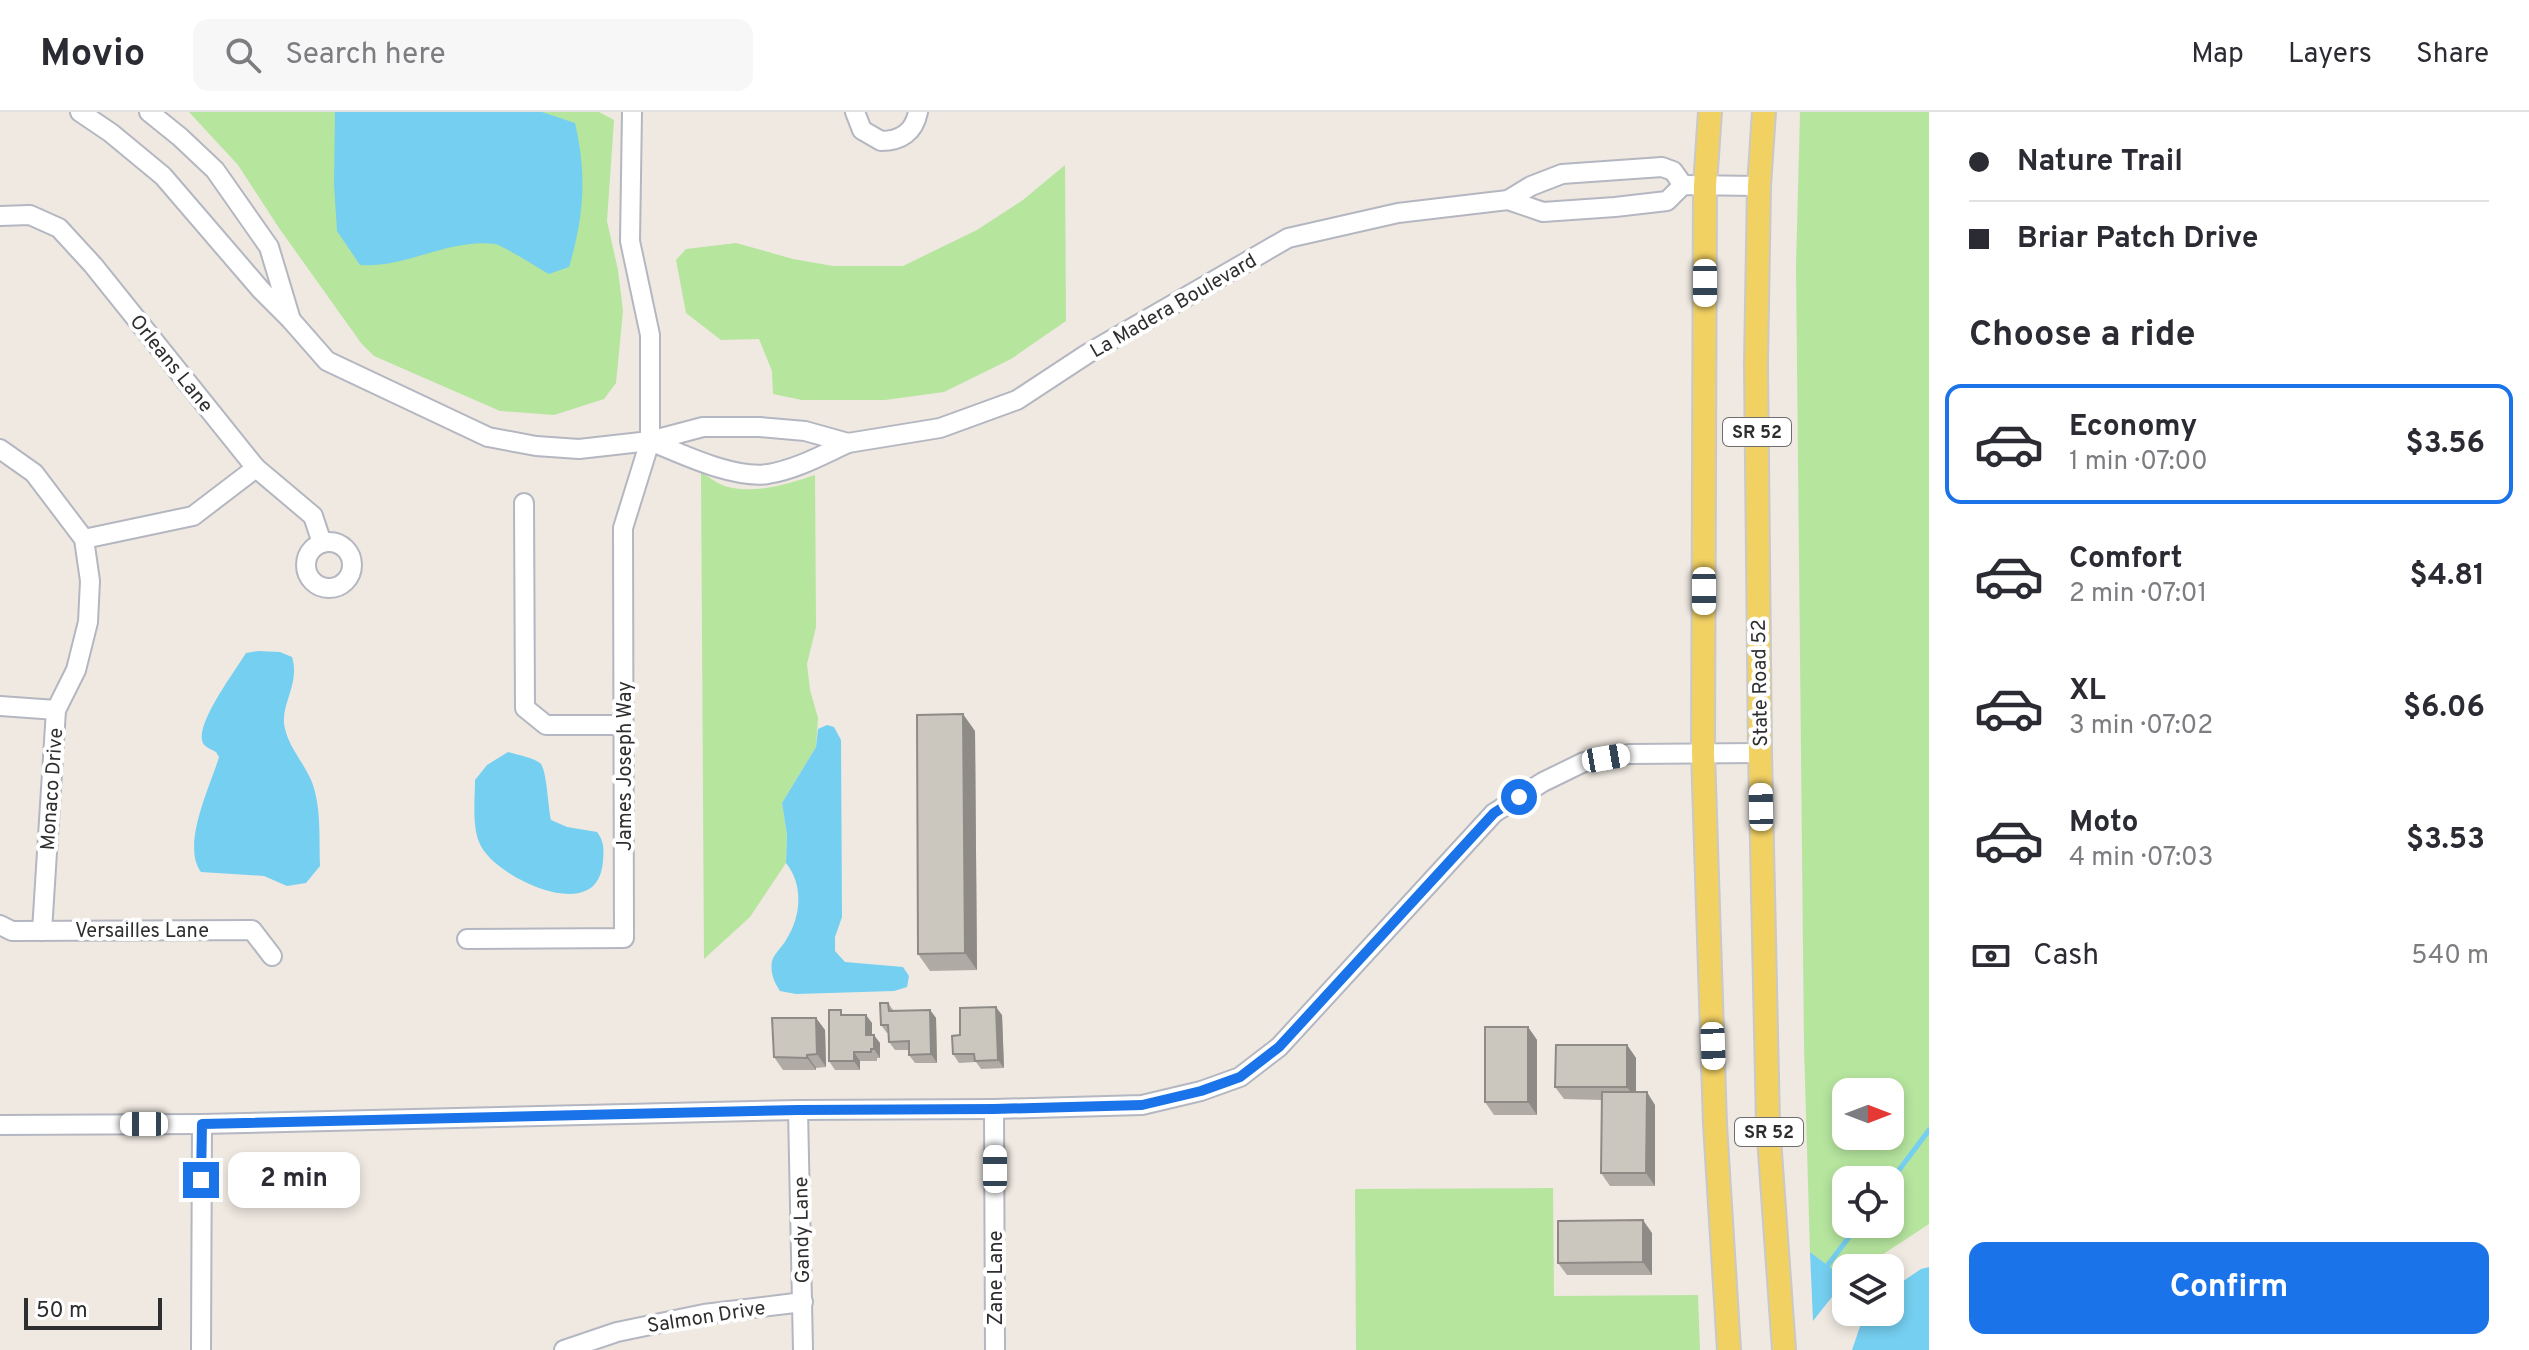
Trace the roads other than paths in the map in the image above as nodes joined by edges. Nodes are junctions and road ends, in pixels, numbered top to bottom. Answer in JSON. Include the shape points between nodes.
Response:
{"nodes":[{"id":1,"x":80,"y":112,"type":"edge"},
{"id":2,"x":149,"y":112,"type":"edge"},
{"id":3,"x":632,"y":112,"type":"edge"},
{"id":4,"x":855,"y":112,"type":"edge"},
{"id":5,"x":918,"y":112,"type":"edge"},
{"id":6,"x":1710,"y":112,"type":"edge"},
{"id":7,"x":1764,"y":112,"type":"edge"},
{"id":8,"x":1694,"y":185,"type":"junction"},
{"id":9,"x":1759,"y":186,"type":"junction"},
{"id":10,"x":1508,"y":200,"type":"junction"},
{"id":11,"x":0,"y":216,"type":"edge"},
{"id":12,"x":291,"y":320,"type":"junction"},
{"id":13,"x":650,"y":441,"type":"junction"},
{"id":14,"x":848,"y":443,"type":"junction"},
{"id":15,"x":0,"y":449,"type":"edge"},
{"id":16,"x":256,"y":468,"type":"junction"},
{"id":17,"x":524,"y":503,"type":"dead end"},
{"id":18,"x":84,"y":539,"type":"junction"},
{"id":19,"x":322,"y":543,"type":"dead end"},
{"id":20,"x":0,"y":706,"type":"edge"},
{"id":21,"x":56,"y":710,"type":"junction"},
{"id":22,"x":624,"y":725,"type":"junction"},
{"id":23,"x":1703,"y":753,"type":"junction"},
{"id":24,"x":1760,"y":753,"type":"junction"},
{"id":25,"x":0,"y":925,"type":"edge"},
{"id":26,"x":42,"y":931,"type":"junction"},
{"id":27,"x":467,"y":939,"type":"dead end"},
{"id":28,"x":272,"y":956,"type":"dead end"},
{"id":29,"x":994,"y":1109,"type":"junction"},
{"id":30,"x":798,"y":1110,"type":"junction"},
{"id":31,"x":202,"y":1124,"type":"junction"},
{"id":32,"x":0,"y":1125,"type":"edge"},
{"id":33,"x":803,"y":1302,"type":"junction"},
{"id":34,"x":201,"y":1350,"type":"edge"},
{"id":35,"x":564,"y":1350,"type":"edge"},
{"id":36,"x":803,"y":1350,"type":"edge"},
{"id":37,"x":995,"y":1350,"type":"edge"},
{"id":38,"x":1729,"y":1350,"type":"edge"},
{"id":39,"x":1784,"y":1350,"type":"edge"}],
"edges":[{"from":1,"to":12,"type":"street","name":"La Madera Boulevard","via":[[163,176]]},
{"from":2,"to":12,"type":"street","name":"La Madera Boulevard","via":[[215,170],[269,247]]},
{"from":3,"to":13,"type":"street","name":"James Joseph Way","via":[[630,241],[650,335]]},
{"from":4,"to":5,"type":"street","via":[[862,130],[881,141],[911,130]]},
{"from":6,"to":8,"type":"main road","number":"SR 52"},
{"from":7,"to":9,"type":"main road","name":"State Road 52","number":"SR 52"},
{"from":8,"to":9,"type":"street","name":"La Madera Boulevard"},
{"from":8,"to":10,"type":"street","name":"La Madera Boulevard","via":[[1667,201],[1615,207],[1543,212]]},
{"from":8,"to":10,"type":"street","name":"La Madera Boulevard","via":[[1662,167],[1562,174]]},
{"from":8,"to":23,"type":"main road","number":"SR 52"},
{"from":9,"to":24,"type":"main road","name":"State Road 52","number":"SR 52"},
{"from":10,"to":14,"type":"street","name":"La Madera Boulevard","via":[[1398,213],[1288,238],[1017,400],[940,428]]},
{"from":11,"to":16,"type":"street","name":"Orleans Lane","via":[[30,215],[59,228]]},
{"from":12,"to":13,"type":"street","name":"La Madera Boulevard","via":[[327,361],[488,437],[579,449]]},
{"from":13,"to":14,"type":"street","name":"La Madera Boulevard","via":[[703,427],[760,427],[805,431]]},
{"from":13,"to":14,"type":"street","name":"La Madera Boulevard","via":[[738,472],[765,475],[800,466]]},
{"from":13,"to":22,"type":"street","name":"James Joseph Way","via":[[623,528]]},
{"from":15,"to":18,"type":"street","name":"Monaco Drive","via":[[34,473]]},
{"from":16,"to":18,"type":"street","via":[[193,516]]},
{"from":16,"to":19,"type":"street","name":"Orleans Lane","via":[[313,516]]},
{"from":17,"to":22,"type":"street","via":[[525,708],[546,725]]},
{"from":18,"to":21,"type":"street","name":"Monaco Drive","via":[[88,622],[76,670]]},
{"from":20,"to":21,"type":"street"},
{"from":21,"to":26,"type":"street","name":"Monaco Drive"},
{"from":22,"to":27,"type":"street","name":"James Joseph Way","via":[[624,938]]},
{"from":23,"to":24,"type":"street"},
{"from":23,"to":29,"type":"street","via":[[1629,754],[1584,762],[1494,813],[1279,1047],[1240,1077],[1142,1105]]},
{"from":23,"to":38,"type":"main road","number":"SR 52","via":[[1715,1124]]},
{"from":24,"to":39,"type":"main road","name":"State Road 52","number":"SR 52","via":[[1768,1124]]},
{"from":25,"to":26,"type":"street","name":"Versailles Lane","via":[[12,931]]},
{"from":26,"to":28,"type":"street","name":"Versailles Lane","via":[[252,930]]},
{"from":29,"to":30,"type":"street"},
{"from":29,"to":37,"type":"street","name":"Zane Lane"},
{"from":30,"to":31,"type":"street"},
{"from":30,"to":33,"type":"street","name":"Gandy Lane"},
{"from":31,"to":32,"type":"street"},
{"from":31,"to":34,"type":"street"},
{"from":33,"to":35,"type":"street","name":"Salmon Drive","via":[[704,1314],[617,1332]]},
{"from":33,"to":36,"type":"street","name":"Gandy Lane"}]}
